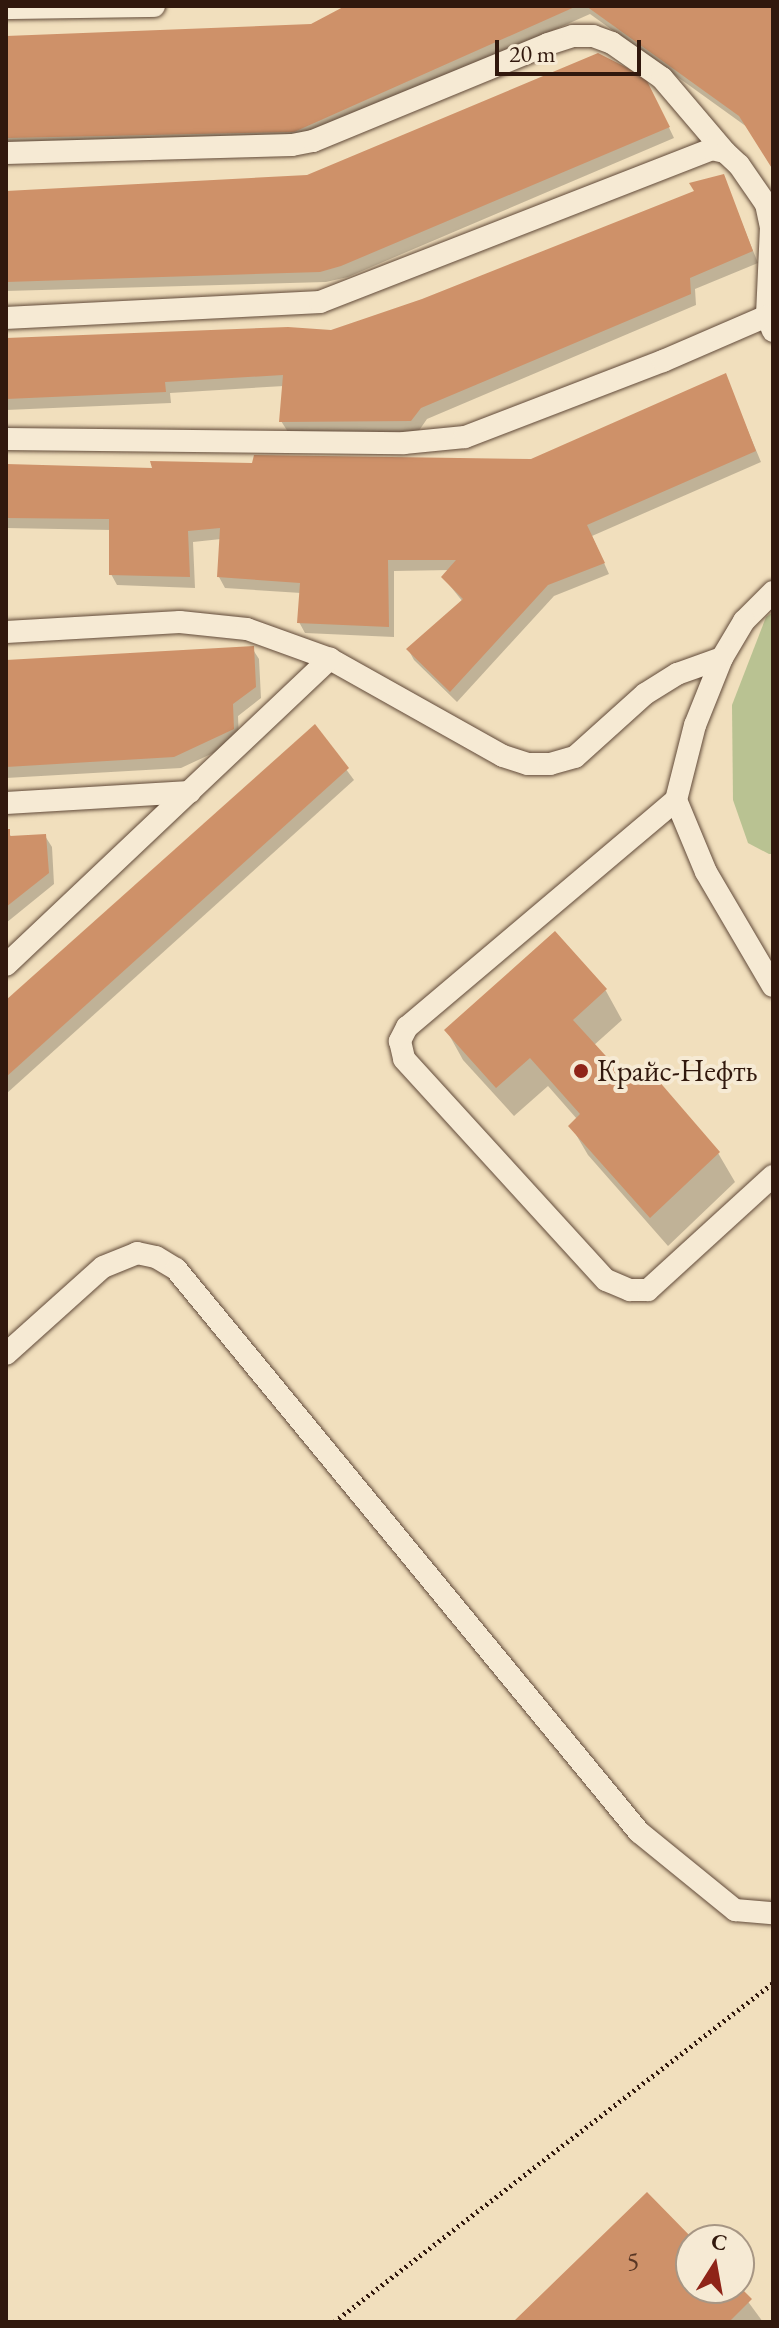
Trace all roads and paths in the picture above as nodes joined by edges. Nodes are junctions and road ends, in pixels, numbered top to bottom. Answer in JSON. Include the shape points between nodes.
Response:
{"nodes":[{"id":1,"x":154,"y":6,"type":"edge"},
{"id":2,"x":6,"y":8,"type":"edge"},
{"id":3,"x":725,"y":152,"type":"junction"},
{"id":4,"x":6,"y":153,"type":"edge"},
{"id":5,"x":6,"y":318,"type":"edge"},
{"id":6,"x":770,"y":323,"type":"edge"},
{"id":7,"x":6,"y":439,"type":"edge"},
{"id":8,"x":773,"y":592,"type":"edge"},
{"id":9,"x":6,"y":632,"type":"edge"},
{"id":10,"x":722,"y":658,"type":"junction"},
{"id":11,"x":330,"y":659,"type":"junction"},
{"id":12,"x":190,"y":792,"type":"junction"},
{"id":13,"x":676,"y":800,"type":"junction"},
{"id":14,"x":6,"y":803,"type":"edge"},
{"id":15,"x":6,"y":965,"type":"edge"},
{"id":16,"x":773,"y":986,"type":"edge"},
{"id":17,"x":773,"y":1176,"type":"edge"},
{"id":18,"x":6,"y":1354,"type":"edge"},
{"id":19,"x":773,"y":1913,"type":"edge"},
{"id":20,"x":773,"y":1983,"type":"edge"},
{"id":21,"x":334,"y":2322,"type":"edge"}],
"edges":[{"from":1,"to":2,"type":"lane"},
{"from":3,"to":4,"type":"lane","via":[[662,78],[639,60],[593,36],[573,36],[313,141],[242,148]]},
{"from":3,"to":5,"type":"lane","via":[[701,151],[320,302]]},
{"from":3,"to":6,"type":"lane","via":[[766,204],[771,227]]},
{"from":6,"to":7,"type":"lane","via":[[465,437],[404,443]]},
{"from":8,"to":10,"type":"lane","via":[[744,621]]},
{"from":9,"to":11,"type":"lane","via":[[214,624],[247,629]]},
{"from":10,"to":11,"type":"lane","via":[[677,674],[645,694],[575,757],[550,764],[503,756]]},
{"from":10,"to":13,"type":"lane","via":[[695,725]]},
{"from":11,"to":12,"type":"lane"},
{"from":12,"to":14,"type":"lane"},
{"from":12,"to":15,"type":"lane"},
{"from":13,"to":16,"type":"lane","via":[[706,872]]},
{"from":13,"to":17,"type":"lane","via":[[407,1027],[400,1041],[404,1059],[606,1280],[630,1290],[648,1290]]},
{"from":18,"to":19,"type":"lane","via":[[103,1267],[137,1253],[176,1269],[639,1832],[735,1910]]},
{"from":20,"to":21,"type":"path"}]}
